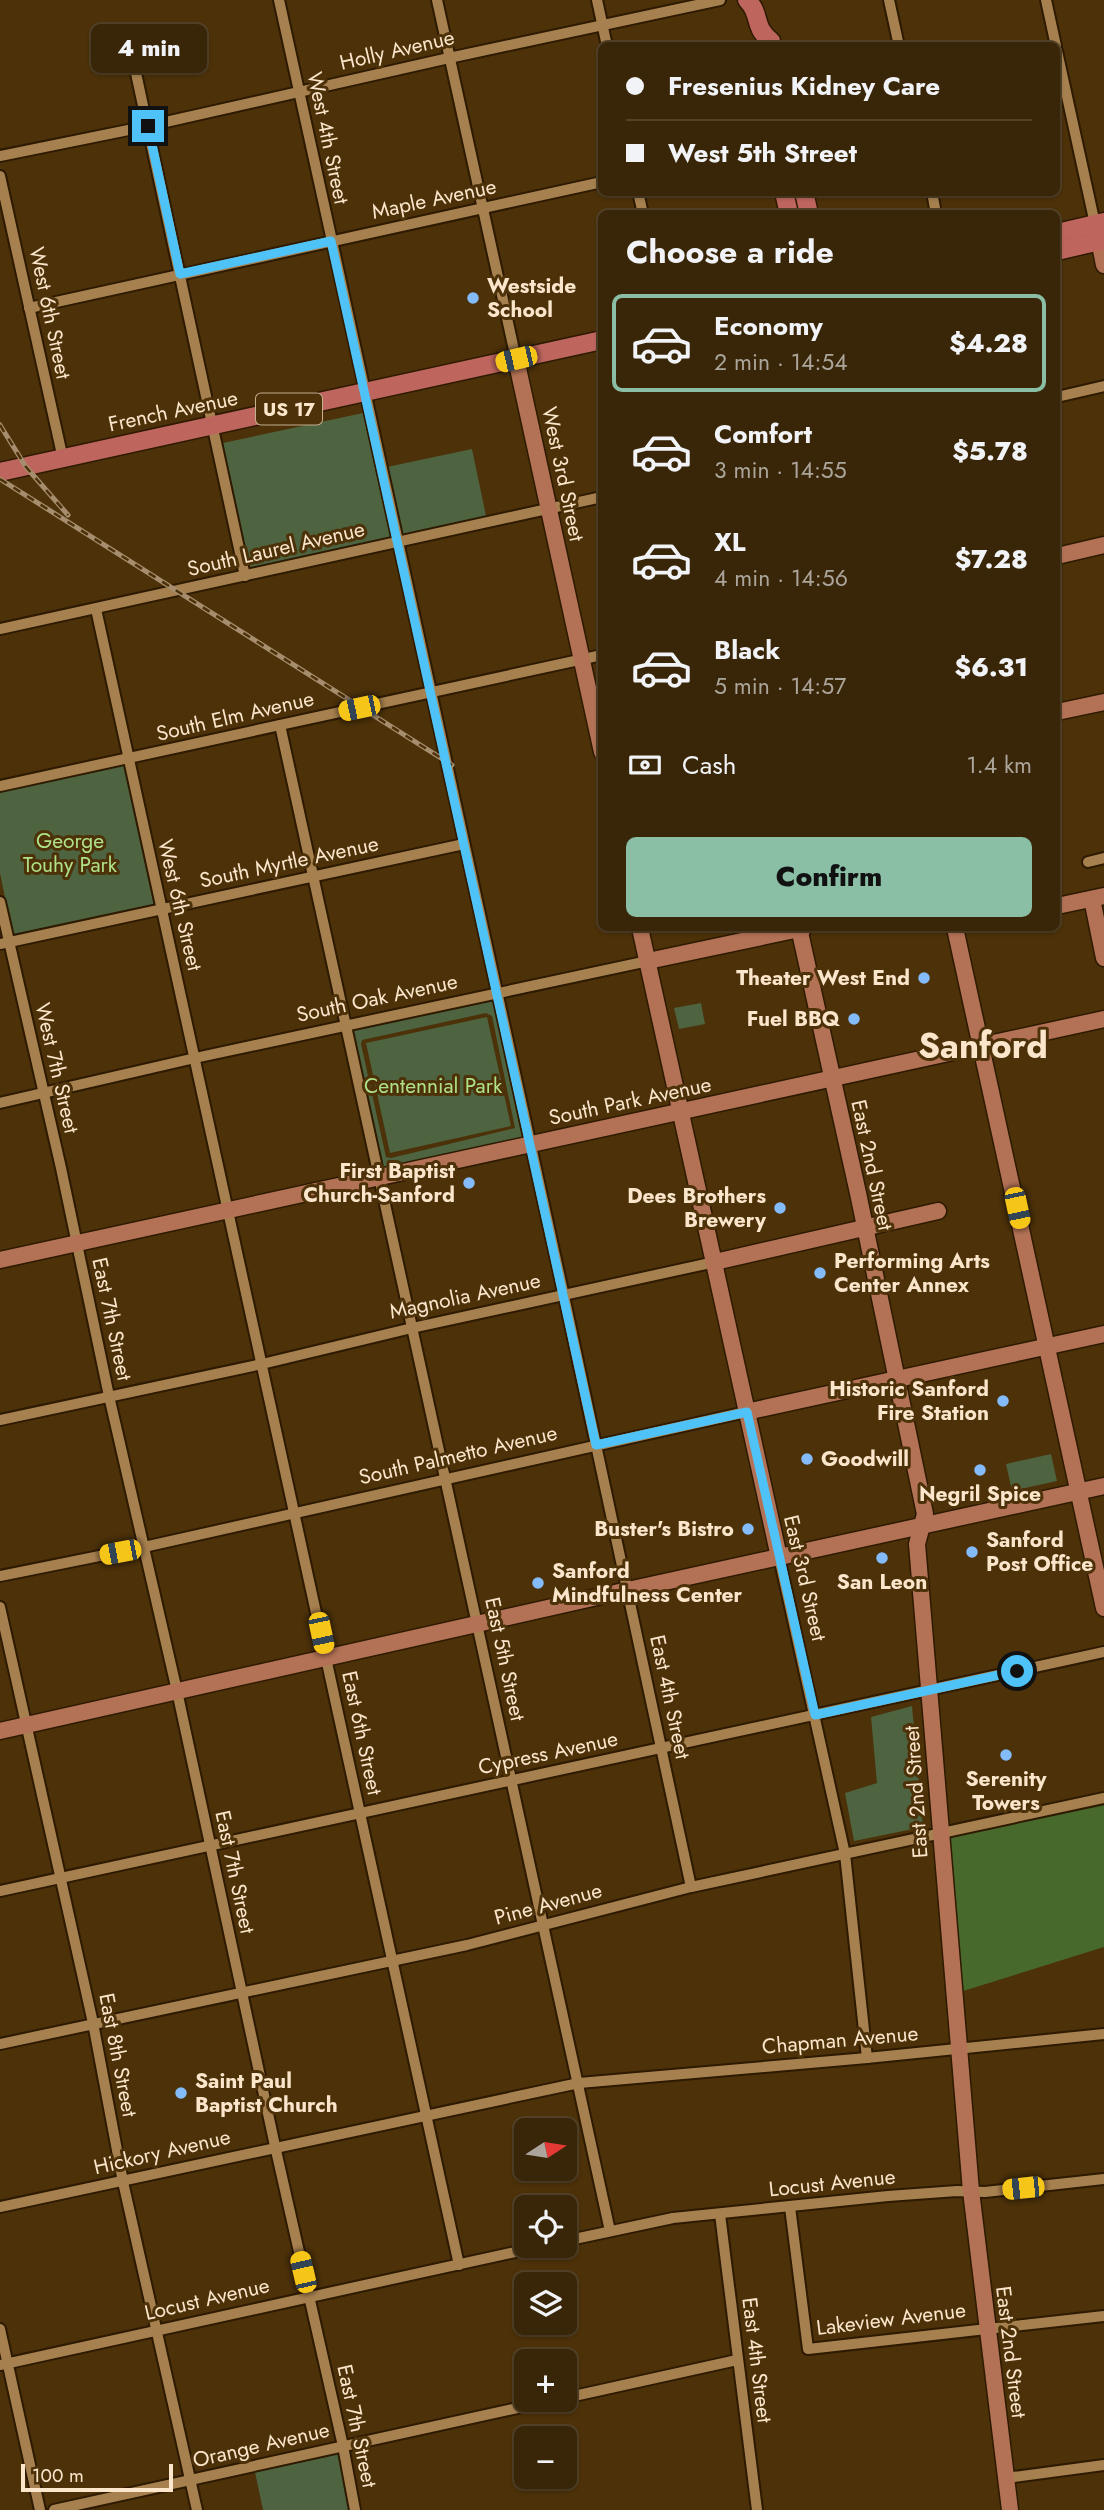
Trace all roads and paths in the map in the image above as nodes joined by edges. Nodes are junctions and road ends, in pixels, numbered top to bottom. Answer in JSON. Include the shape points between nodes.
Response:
{"nodes":[{"id":1,"x":279,"y":0,"type":"edge"},
{"id":2,"x":437,"y":0,"type":"edge"},
{"id":3,"x":597,"y":0,"type":"edge"},
{"id":4,"x":720,"y":0,"type":"edge"},
{"id":5,"x":745,"y":0,"type":"edge"},
{"id":6,"x":762,"y":0,"type":"edge"},
{"id":7,"x":889,"y":0,"type":"edge"},
{"id":8,"x":1046,"y":0,"type":"edge"},
{"id":9,"x":603,"y":27,"type":"junction"},
{"id":10,"x":606,"y":42,"type":"edge"},
{"id":11,"x":752,"y":42,"type":"edge"},
{"id":12,"x":771,"y":42,"type":"edge"},
{"id":13,"x":772,"y":42,"type":"edge"},
{"id":14,"x":899,"y":42,"type":"edge"},
{"id":15,"x":1055,"y":42,"type":"edge"},
{"id":16,"x":135,"y":57,"type":"dead end"},
{"id":17,"x":449,"y":58,"type":"junction"},
{"id":18,"x":1060,"y":82,"type":"edge"},
{"id":19,"x":298,"y":92,"type":"junction"},
{"id":20,"x":148,"y":126,"type":"junction"},
{"id":21,"x":0,"y":156,"type":"edge"},
{"id":22,"x":0,"y":176,"type":"edge"},
{"id":23,"x":598,"y":183,"type":"edge"},
{"id":24,"x":482,"y":208,"type":"junction"},
{"id":25,"x":1101,"y":232,"type":"edge"},
{"id":26,"x":1060,"y":233,"type":"edge"},
{"id":27,"x":331,"y":241,"type":"junction"},
{"id":28,"x":1060,"y":250,"type":"edge"},
{"id":29,"x":1104,"y":265,"type":"edge"},
{"id":30,"x":180,"y":274,"type":"junction"},
{"id":31,"x":29,"y":308,"type":"junction"},
{"id":32,"x":598,"y":341,"type":"edge"},
{"id":33,"x":516,"y":359,"type":"junction"},
{"id":34,"x":1104,"y":386,"type":"edge"},
{"id":35,"x":364,"y":393,"type":"junction"},
{"id":36,"x":1060,"y":396,"type":"edge"},
{"id":37,"x":213,"y":426,"type":"junction"},
{"id":38,"x":63,"y":458,"type":"junction"},
{"id":39,"x":0,"y":472,"type":"edge"},
{"id":40,"x":598,"y":498,"type":"edge"},
{"id":41,"x":549,"y":508,"type":"junction"},
{"id":42,"x":397,"y":541,"type":"junction"},
{"id":43,"x":1104,"y":545,"type":"edge"},
{"id":44,"x":1060,"y":555,"type":"edge"},
{"id":45,"x":245,"y":576,"type":"junction"},
{"id":46,"x":96,"y":609,"type":"junction"},
{"id":47,"x":0,"y":629,"type":"edge"},
{"id":48,"x":598,"y":656,"type":"edge"},
{"id":49,"x":581,"y":660,"type":"junction"},
{"id":50,"x":430,"y":692,"type":"junction"},
{"id":51,"x":1104,"y":702,"type":"edge"},
{"id":52,"x":1060,"y":711,"type":"edge"},
{"id":53,"x":280,"y":725,"type":"junction"},
{"id":54,"x":598,"y":734,"type":"edge"},
{"id":55,"x":127,"y":760,"type":"junction"},
{"id":56,"x":0,"y":786,"type":"edge"},
{"id":57,"x":464,"y":844,"type":"junction"},
{"id":58,"x":1104,"y":858,"type":"edge"},
{"id":59,"x":1088,"y":862,"type":"dead end"},
{"id":60,"x":313,"y":877,"type":"junction"},
{"id":61,"x":1098,"y":897,"type":"edge"},
{"id":62,"x":0,"y":902,"type":"edge"},
{"id":63,"x":1060,"y":905,"type":"edge"},
{"id":64,"x":160,"y":909,"type":"junction"},
{"id":65,"x":641,"y":931,"type":"edge"},
{"id":66,"x":787,"y":931,"type":"edge"},
{"id":67,"x":802,"y":931,"type":"edge"},
{"id":68,"x":958,"y":931,"type":"edge"},
{"id":69,"x":4,"y":944,"type":"edge"},
{"id":70,"x":1104,"y":958,"type":"edge"},
{"id":71,"x":648,"y":961,"type":"junction"},
{"id":72,"x":498,"y":995,"type":"junction"},
{"id":73,"x":1104,"y":1018,"type":"edge"},
{"id":74,"x":346,"y":1026,"type":"junction"},
{"id":75,"x":982,"y":1045,"type":"junction"},
{"id":76,"x":195,"y":1058,"type":"junction"},
{"id":77,"x":831,"y":1078,"type":"junction"},
{"id":78,"x":44,"y":1094,"type":"junction"},
{"id":79,"x":0,"y":1103,"type":"edge"},
{"id":80,"x":680,"y":1111,"type":"junction"},
{"id":81,"x":529,"y":1145,"type":"junction"},
{"id":82,"x":379,"y":1177,"type":"junction"},
{"id":83,"x":227,"y":1210,"type":"junction"},
{"id":84,"x":938,"y":1211,"type":"dead end"},
{"id":85,"x":864,"y":1228,"type":"junction"},
{"id":86,"x":76,"y":1242,"type":"junction"},
{"id":87,"x":0,"y":1260,"type":"edge"},
{"id":88,"x":715,"y":1262,"type":"junction"},
{"id":89,"x":564,"y":1296,"type":"junction"},
{"id":90,"x":412,"y":1328,"type":"junction"},
{"id":91,"x":1104,"y":1334,"type":"edge"},
{"id":92,"x":1048,"y":1346,"type":"junction"},
{"id":93,"x":262,"y":1364,"type":"junction"},
{"id":94,"x":897,"y":1381,"type":"junction"},
{"id":95,"x":109,"y":1396,"type":"junction"},
{"id":96,"x":747,"y":1412,"type":"junction"},
{"id":97,"x":0,"y":1420,"type":"edge"},
{"id":98,"x":596,"y":1445,"type":"junction"},
{"id":99,"x":446,"y":1478,"type":"junction"},
{"id":100,"x":1104,"y":1486,"type":"edge"},
{"id":101,"x":1079,"y":1491,"type":"junction"},
{"id":102,"x":294,"y":1513,"type":"junction"},
{"id":103,"x":922,"y":1525,"type":"junction"},
{"id":104,"x":144,"y":1547,"type":"junction"},
{"id":105,"x":779,"y":1557,"type":"junction"},
{"id":106,"x":0,"y":1576,"type":"edge"},
{"id":107,"x":628,"y":1590,"type":"junction"},
{"id":108,"x":0,"y":1607,"type":"edge"},
{"id":109,"x":1104,"y":1608,"type":"edge"},
{"id":110,"x":477,"y":1624,"type":"junction"},
{"id":111,"x":1104,"y":1652,"type":"edge"},
{"id":112,"x":326,"y":1657,"type":"junction"},
{"id":113,"x":930,"y":1690,"type":"junction"},
{"id":114,"x":177,"y":1691,"type":"junction"},
{"id":115,"x":815,"y":1715,"type":"junction"},
{"id":116,"x":27,"y":1725,"type":"junction"},
{"id":117,"x":0,"y":1731,"type":"edge"},
{"id":118,"x":661,"y":1749,"type":"junction"},
{"id":119,"x":512,"y":1781,"type":"junction"},
{"id":120,"x":1104,"y":1798,"type":"edge"},
{"id":121,"x":359,"y":1813,"type":"junction"},
{"id":122,"x":939,"y":1832,"type":"junction"},
{"id":123,"x":210,"y":1844,"type":"junction"},
{"id":124,"x":845,"y":1854,"type":"junction"},
{"id":125,"x":60,"y":1878,"type":"junction"},
{"id":126,"x":691,"y":1888,"type":"junction"},
{"id":127,"x":0,"y":1891,"type":"edge"},
{"id":128,"x":542,"y":1926,"type":"junction"},
{"id":129,"x":392,"y":1962,"type":"junction"},
{"id":130,"x":242,"y":1995,"type":"junction"},
{"id":131,"x":93,"y":2023,"type":"junction"},
{"id":132,"x":1104,"y":2034,"type":"edge"},
{"id":133,"x":0,"y":2044,"type":"edge"},
{"id":134,"x":959,"y":2048,"type":"junction"},
{"id":135,"x":867,"y":2058,"type":"junction"},
{"id":136,"x":579,"y":2083,"type":"junction"},
{"id":137,"x":427,"y":2116,"type":"junction"},
{"id":138,"x":275,"y":2146,"type":"junction"},
{"id":139,"x":1104,"y":2179,"type":"edge"},
{"id":140,"x":123,"y":2182,"type":"junction"},
{"id":141,"x":971,"y":2191,"type":"junction"},
{"id":142,"x":0,"y":2207,"type":"edge"},
{"id":143,"x":790,"y":2207,"type":"junction"},
{"id":144,"x":720,"y":2214,"type":"junction"},
{"id":145,"x":610,"y":2231,"type":"junction"},
{"id":146,"x":577,"y":2238,"type":"edge"},
{"id":147,"x":514,"y":2252,"type":"edge"},
{"id":148,"x":459,"y":2265,"type":"junction"},
{"id":149,"x":308,"y":2296,"type":"junction"},
{"id":150,"x":1104,"y":2316,"type":"edge"},
{"id":151,"x":986,"y":2328,"type":"junction"},
{"id":152,"x":0,"y":2329,"type":"edge"},
{"id":153,"x":157,"y":2330,"type":"junction"},
{"id":154,"x":737,"y":2360,"type":"junction"},
{"id":155,"x":4,"y":2364,"type":"edge"},
{"id":156,"x":577,"y":2395,"type":"edge"},
{"id":157,"x":514,"y":2409,"type":"edge"},
{"id":158,"x":343,"y":2446,"type":"junction"},
{"id":159,"x":1104,"y":2465,"type":"edge"},
{"id":160,"x":1006,"y":2478,"type":"junction"},
{"id":161,"x":191,"y":2480,"type":"junction"},
{"id":162,"x":40,"y":2510,"type":"edge"},
{"id":163,"x":54,"y":2510,"type":"edge"},
{"id":164,"x":197,"y":2510,"type":"edge"},
{"id":165,"x":355,"y":2510,"type":"edge"},
{"id":166,"x":757,"y":2510,"type":"edge"},
{"id":167,"x":1010,"y":2510,"type":"edge"}],
"edges":[{"from":1,"to":19,"type":"street","name":"West 4th Street"},
{"from":2,"to":17,"type":"street","name":"West 3rd Street"},
{"from":3,"to":9,"type":"street"},
{"from":4,"to":9,"type":"street","name":"Holly Avenue"},
{"from":5,"to":11,"type":"main road"},
{"from":5,"to":12,"type":"main road","via":[[754,7],[760,33]]},
{"from":6,"to":13,"type":"main road"},
{"from":7,"to":14,"type":"street"},
{"from":8,"to":15,"type":"street"},
{"from":9,"to":10,"type":"street"},
{"from":9,"to":17,"type":"street","name":"Holly Avenue"},
{"from":16,"to":20,"type":"street"},
{"from":17,"to":19,"type":"street","name":"Holly Avenue"},
{"from":17,"to":24,"type":"street","name":"West 3rd Street"},
{"from":18,"to":25,"type":"street"},
{"from":19,"to":20,"type":"street","name":"Holly Avenue"},
{"from":19,"to":27,"type":"street","name":"West 4th Street"},
{"from":20,"to":21,"type":"street","name":"Holly Avenue"},
{"from":20,"to":30,"type":"street"},
{"from":22,"to":31,"type":"street","name":"West 6th Street"},
{"from":23,"to":24,"type":"street","name":"Maple Avenue"},
{"from":24,"to":27,"type":"street","name":"Maple Avenue"},
{"from":24,"to":33,"type":"street","name":"West 3rd Street"},
{"from":25,"to":26,"type":"main road"},
{"from":25,"to":28,"type":"main road"},
{"from":25,"to":29,"type":"street"},
{"from":27,"to":30,"type":"street","name":"Maple Avenue"},
{"from":27,"to":35,"type":"street","name":"West 4th Street"},
{"from":30,"to":31,"type":"street","name":"Maple Avenue"},
{"from":30,"to":37,"type":"street"},
{"from":31,"to":38,"type":"street","name":"West 6th Street"},
{"from":32,"to":33,"type":"main road","name":"French Avenue","number":"US 17"},
{"from":33,"to":35,"type":"main road","name":"French Avenue","number":"US 17"},
{"from":33,"to":41,"type":"street","name":"West 3rd Street"},
{"from":34,"to":36,"type":"street"},
{"from":35,"to":37,"type":"main road","name":"French Avenue","number":"US 17"},
{"from":35,"to":42,"type":"street","name":"West 4th Street"},
{"from":37,"to":38,"type":"main road","name":"French Avenue","number":"US 17"},
{"from":37,"to":45,"type":"street"},
{"from":38,"to":39,"type":"main road","name":"French Avenue","number":"US 17"},
{"from":40,"to":41,"type":"street","name":"South Laurel Avenue"},
{"from":41,"to":42,"type":"street","name":"South Laurel Avenue"},
{"from":41,"to":49,"type":"street","name":"West 3rd Street"},
{"from":42,"to":45,"type":"street","name":"South Laurel Avenue"},
{"from":42,"to":50,"type":"street","name":"West 4th Street"},
{"from":43,"to":44,"type":"street"},
{"from":45,"to":46,"type":"street","name":"South Laurel Avenue"},
{"from":46,"to":47,"type":"street","name":"South Laurel Avenue"},
{"from":46,"to":55,"type":"street","name":"West 6th Street"},
{"from":48,"to":49,"type":"street","name":"South Elm Avenue"},
{"from":49,"to":50,"type":"street","name":"South Elm Avenue"},
{"from":49,"to":54,"type":"street","name":"West 3rd Street"},
{"from":50,"to":53,"type":"street","name":"South Elm Avenue"},
{"from":50,"to":57,"type":"street","name":"West 4th Street"},
{"from":51,"to":52,"type":"street"},
{"from":53,"to":55,"type":"street","name":"South Elm Avenue"},
{"from":53,"to":60,"type":"street","name":"East 5th Street"},
{"from":55,"to":56,"type":"street","name":"South Elm Avenue"},
{"from":55,"to":64,"type":"street","name":"West 6th Street"},
{"from":57,"to":60,"type":"street","name":"South Myrtle Avenue"},
{"from":57,"to":72,"type":"street","name":"West 4th Street"},
{"from":58,"to":59,"type":"street"},
{"from":60,"to":64,"type":"street","name":"South Myrtle Avenue"},
{"from":60,"to":74,"type":"street","name":"East 5th Street"},
{"from":61,"to":63,"type":"street"},
{"from":61,"to":70,"type":"street"},
{"from":62,"to":69,"type":"street","name":"West 7th Street"},
{"from":64,"to":69,"type":"street","name":"South Myrtle Avenue"},
{"from":64,"to":76,"type":"street","name":"West 6th Street"},
{"from":65,"to":71,"type":"street"},
{"from":66,"to":71,"type":"street","name":"South Oak Avenue"},
{"from":67,"to":77,"type":"street","name":"East 2nd Street"},
{"from":68,"to":75,"type":"street"},
{"from":69,"to":78,"type":"street","name":"West 7th Street"},
{"from":71,"to":72,"type":"street","name":"South Oak Avenue"},
{"from":71,"to":80,"type":"street"},
{"from":72,"to":74,"type":"street","name":"South Oak Avenue"},
{"from":72,"to":81,"type":"street","name":"West 4th Street"},
{"from":73,"to":75,"type":"street","name":"South Park Avenue"},
{"from":74,"to":76,"type":"street","name":"South Oak Avenue"},
{"from":74,"to":82,"type":"street","name":"East 5th Street"},
{"from":75,"to":77,"type":"street","name":"South Park Avenue"},
{"from":75,"to":92,"type":"street"},
{"from":76,"to":78,"type":"street","name":"South Oak Avenue"},
{"from":76,"to":83,"type":"street","name":"West 6th Street"},
{"from":77,"to":80,"type":"street","name":"South Park Avenue"},
{"from":77,"to":85,"type":"street","name":"East 2nd Street"},
{"from":78,"to":79,"type":"street","name":"South Oak Avenue"},
{"from":78,"to":86,"type":"street","name":"West 7th Street"},
{"from":80,"to":81,"type":"street","name":"South Park Avenue"},
{"from":80,"to":88,"type":"street","name":"East 3rd Street"},
{"from":81,"to":82,"type":"street","name":"South Park Avenue"},
{"from":81,"to":89,"type":"street","name":"East 4th Street"},
{"from":82,"to":83,"type":"street","name":"South Park Avenue"},
{"from":82,"to":90,"type":"street","name":"East 5th Street"},
{"from":83,"to":86,"type":"street","name":"South Park Avenue"},
{"from":83,"to":93,"type":"street","name":"East 6th Street"},
{"from":84,"to":85,"type":"street","name":"Magnolia Avenue"},
{"from":85,"to":88,"type":"street","name":"Magnolia Avenue"},
{"from":85,"to":94,"type":"street","name":"East 2nd Street"},
{"from":86,"to":87,"type":"street","name":"South Park Avenue"},
{"from":86,"to":95,"type":"street","name":"East 7th Street"},
{"from":88,"to":89,"type":"street","name":"Magnolia Avenue"},
{"from":88,"to":96,"type":"street","name":"East 3rd Street"},
{"from":89,"to":90,"type":"street","name":"Magnolia Avenue"},
{"from":89,"to":98,"type":"street","name":"East 4th Street"},
{"from":90,"to":93,"type":"street","name":"Magnolia Avenue"},
{"from":90,"to":99,"type":"street","name":"East 5th Street"},
{"from":91,"to":92,"type":"street","name":"South Palmetto Avenue"},
{"from":92,"to":94,"type":"street","name":"South Palmetto Avenue"},
{"from":92,"to":101,"type":"street"},
{"from":93,"to":95,"type":"street","name":"Magnolia Avenue"},
{"from":93,"to":102,"type":"street","name":"East 6th Street"},
{"from":94,"to":96,"type":"street","name":"South Palmetto Avenue"},
{"from":94,"to":103,"type":"street","name":"East 2nd Street","via":[[925,1514]]},
{"from":95,"to":97,"type":"street","name":"Magnolia Avenue"},
{"from":95,"to":104,"type":"street","name":"East 7th Street"},
{"from":96,"to":98,"type":"street","name":"South Palmetto Avenue"},
{"from":96,"to":105,"type":"street","name":"East 3rd Street"},
{"from":98,"to":99,"type":"street","name":"South Palmetto Avenue"},
{"from":98,"to":107,"type":"street","name":"East 4th Street"},
{"from":99,"to":102,"type":"street","name":"South Palmetto Avenue"},
{"from":99,"to":110,"type":"street","name":"East 5th Street"},
{"from":100,"to":101,"type":"street"},
{"from":101,"to":103,"type":"street"},
{"from":101,"to":109,"type":"street"},
{"from":102,"to":104,"type":"street","name":"South Palmetto Avenue"},
{"from":102,"to":112,"type":"street","name":"East 6th Street"},
{"from":103,"to":105,"type":"street"},
{"from":103,"to":113,"type":"street","name":"East 2nd Street","via":[[917,1544]]},
{"from":104,"to":106,"type":"street","name":"South Palmetto Avenue"},
{"from":104,"to":114,"type":"street","name":"East 7th Street"},
{"from":105,"to":107,"type":"street"},
{"from":105,"to":115,"type":"street","name":"East 3rd Street"},
{"from":107,"to":110,"type":"street"},
{"from":107,"to":118,"type":"street","name":"East 4th Street"},
{"from":108,"to":116,"type":"street","name":"East 8th Street"},
{"from":110,"to":112,"type":"street"},
{"from":110,"to":119,"type":"street","name":"East 5th Street"},
{"from":111,"to":113,"type":"street","name":"Cypress Avenue"},
{"from":112,"to":114,"type":"street"},
{"from":112,"to":121,"type":"street","name":"East 6th Street"},
{"from":113,"to":115,"type":"street","name":"Cypress Avenue"},
{"from":113,"to":122,"type":"street","name":"East 2nd Street"},
{"from":114,"to":116,"type":"street"},
{"from":114,"to":123,"type":"street","name":"East 7th Street"},
{"from":115,"to":118,"type":"street","name":"Cypress Avenue"},
{"from":115,"to":124,"type":"street","name":"East 3rd Street"},
{"from":116,"to":117,"type":"street"},
{"from":116,"to":125,"type":"street","name":"East 8th Street"},
{"from":118,"to":119,"type":"street","name":"Cypress Avenue"},
{"from":118,"to":126,"type":"street","name":"East 4th Street"},
{"from":119,"to":121,"type":"street","name":"Cypress Avenue"},
{"from":119,"to":128,"type":"street","name":"East 5th Street"},
{"from":120,"to":122,"type":"street","name":"Pine Avenue"},
{"from":121,"to":123,"type":"street","name":"Cypress Avenue"},
{"from":121,"to":129,"type":"street","name":"East 6th Street"},
{"from":122,"to":124,"type":"street","name":"Pine Avenue"},
{"from":122,"to":134,"type":"street","name":"East 2nd Street"},
{"from":123,"to":125,"type":"street","name":"Cypress Avenue"},
{"from":123,"to":130,"type":"street","name":"East 7th Street"},
{"from":124,"to":126,"type":"street","name":"Pine Avenue"},
{"from":124,"to":135,"type":"street","name":"East 3rd Street"},
{"from":125,"to":127,"type":"street","name":"Cypress Avenue"},
{"from":125,"to":131,"type":"street","name":"East 8th Street"},
{"from":126,"to":128,"type":"street","name":"Pine Avenue"},
{"from":128,"to":129,"type":"street","name":"Pine Avenue"},
{"from":128,"to":136,"type":"street","name":"East 5th Street"},
{"from":129,"to":130,"type":"street","name":"Pine Avenue"},
{"from":129,"to":137,"type":"street","name":"East 6th Street"},
{"from":130,"to":131,"type":"street","name":"Pine Avenue"},
{"from":130,"to":138,"type":"street","name":"East 7th Street"},
{"from":131,"to":133,"type":"street","name":"Pine Avenue"},
{"from":131,"to":140,"type":"street","name":"East 8th Street"},
{"from":132,"to":134,"type":"street","name":"Chapman Avenue"},
{"from":134,"to":135,"type":"street","name":"Chapman Avenue"},
{"from":134,"to":141,"type":"street","name":"East 2nd Street"},
{"from":135,"to":136,"type":"street","name":"Chapman Avenue"},
{"from":136,"to":137,"type":"street","name":"Hickory Avenue"},
{"from":136,"to":145,"type":"street","name":"East 5th Street"},
{"from":137,"to":138,"type":"street","name":"Hickory Avenue"},
{"from":137,"to":148,"type":"street","name":"East 6th Street"},
{"from":138,"to":140,"type":"street","name":"Hickory Avenue"},
{"from":138,"to":149,"type":"street","name":"East 7th Street"},
{"from":139,"to":141,"type":"street","name":"Locust Avenue"},
{"from":140,"to":142,"type":"street","name":"Hickory Avenue"},
{"from":140,"to":153,"type":"street","name":"East 8th Street"},
{"from":141,"to":143,"type":"street","name":"Locust Avenue"},
{"from":141,"to":151,"type":"street","name":"East 2nd Street"},
{"from":143,"to":144,"type":"street","name":"Locust Avenue"},
{"from":143,"to":151,"type":"street","name":"Lakeview Avenue","via":[[808,2349]]},
{"from":144,"to":145,"type":"street","name":"Locust Avenue","via":[[658,2220]]},
{"from":144,"to":154,"type":"street","name":"East 4th Street"},
{"from":145,"to":146,"type":"street","name":"Locust Avenue"},
{"from":147,"to":148,"type":"street","name":"Locust Avenue"},
{"from":148,"to":149,"type":"street","name":"Locust Avenue"},
{"from":149,"to":153,"type":"street","name":"Locust Avenue"},
{"from":149,"to":158,"type":"street","name":"East 7th Street"},
{"from":150,"to":151,"type":"street","name":"Lakeview Avenue"},
{"from":151,"to":160,"type":"street","name":"East 2nd Street"},
{"from":152,"to":155,"type":"street"},
{"from":153,"to":155,"type":"street","name":"Locust Avenue"},
{"from":153,"to":161,"type":"street","name":"East 8th Street"},
{"from":154,"to":156,"type":"street"},
{"from":154,"to":166,"type":"street","name":"East 4th Street"},
{"from":155,"to":162,"type":"street"},
{"from":157,"to":158,"type":"street","name":"Orange Avenue"},
{"from":158,"to":161,"type":"street","name":"Orange Avenue"},
{"from":158,"to":165,"type":"street","name":"East 7th Street"},
{"from":159,"to":160,"type":"street"},
{"from":160,"to":167,"type":"street","name":"East 2nd Street"},
{"from":161,"to":163,"type":"street","name":"Orange Avenue"},
{"from":161,"to":164,"type":"street","name":"East 8th Street"}]}
